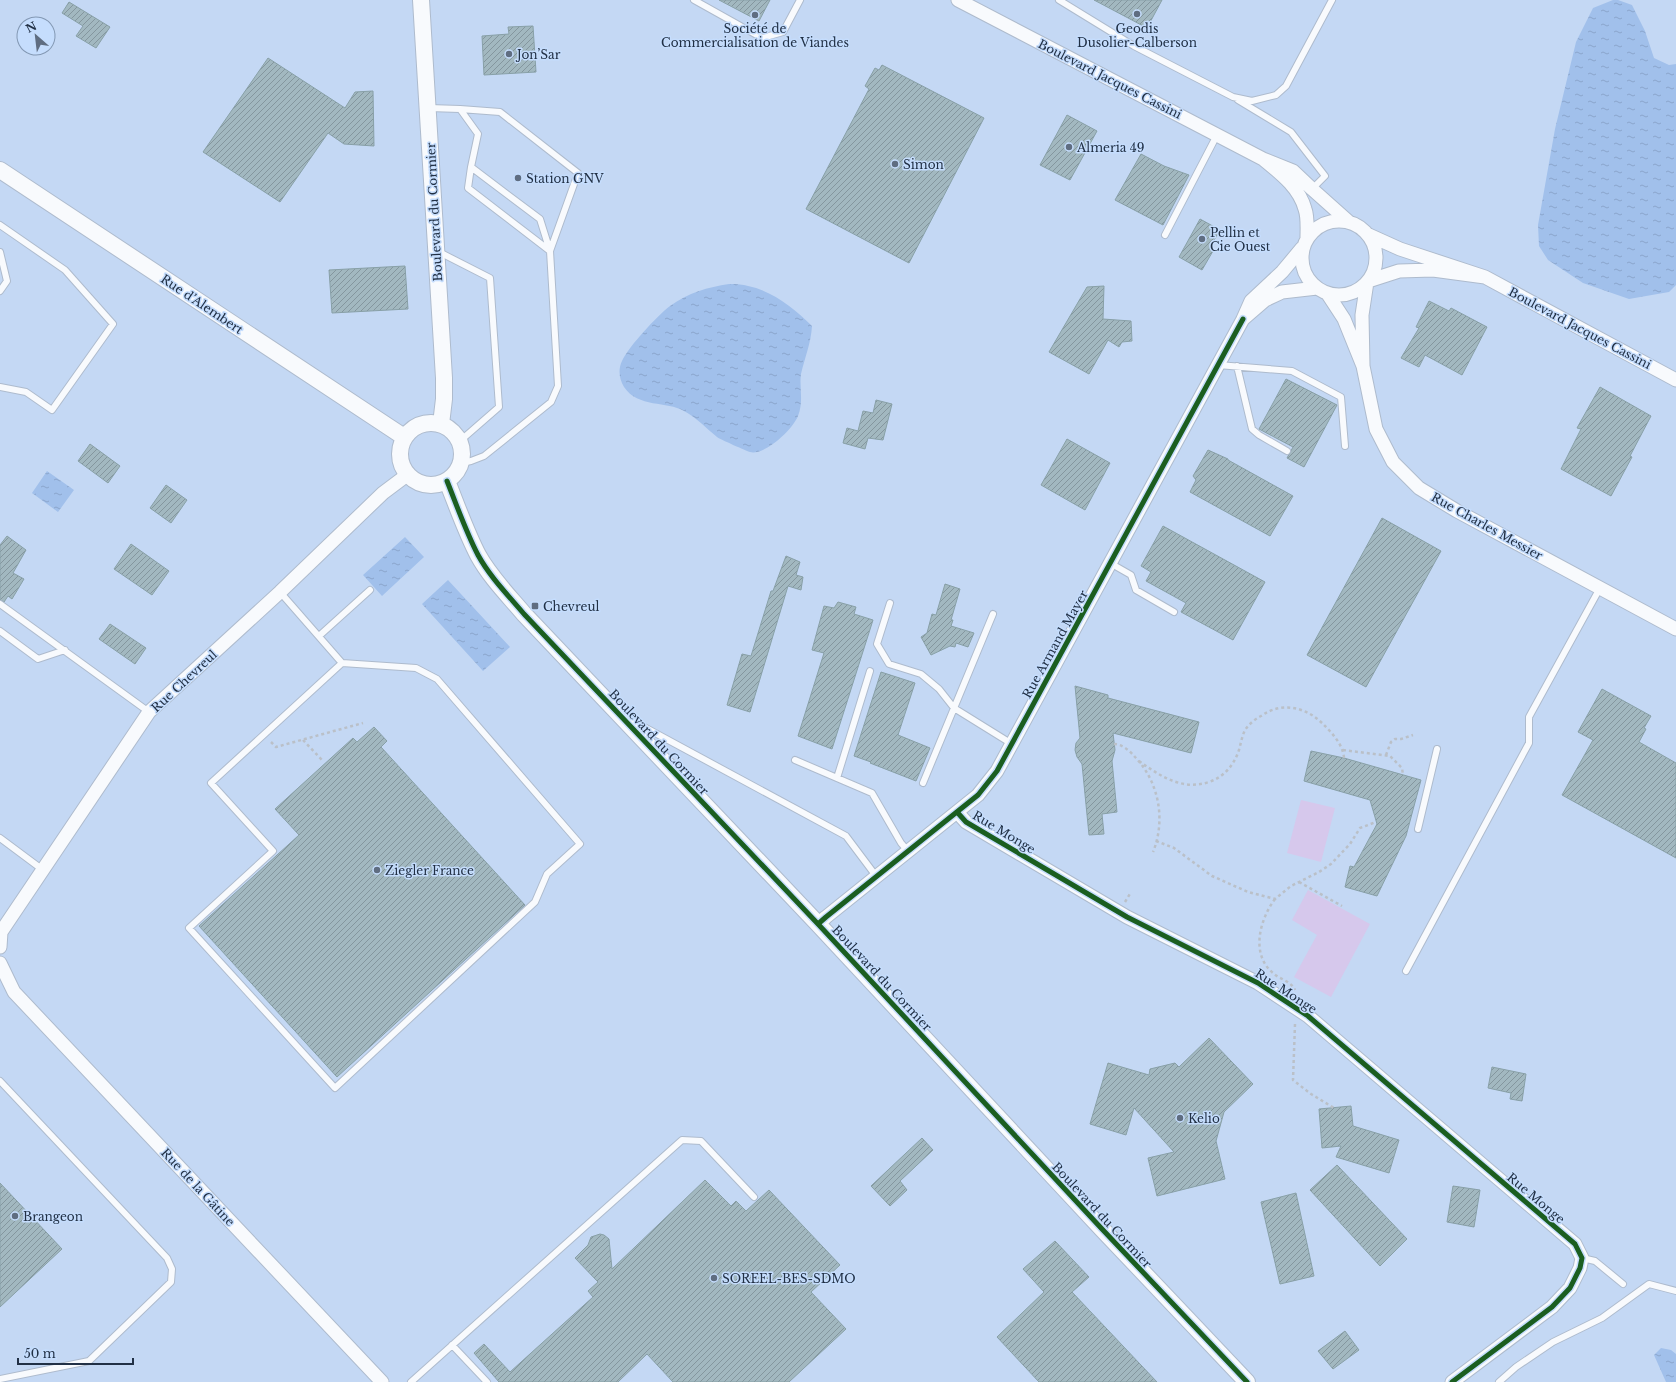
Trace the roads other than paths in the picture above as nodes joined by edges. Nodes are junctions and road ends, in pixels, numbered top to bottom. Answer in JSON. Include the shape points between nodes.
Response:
{"nodes":[{"id":1,"x":421,"y":0,"type":"edge"},
{"id":2,"x":694,"y":0,"type":"edge"},
{"id":3,"x":800,"y":0,"type":"edge"},
{"id":4,"x":958,"y":0,"type":"edge"},
{"id":5,"x":1059,"y":0,"type":"edge"},
{"id":6,"x":1332,"y":0,"type":"edge"},
{"id":7,"x":1233,"y":98,"type":"junction"},
{"id":8,"x":427,"y":108,"type":"junction"},
{"id":9,"x":460,"y":109,"type":"junction"},
{"id":10,"x":1217,"y":134,"type":"junction"},
{"id":11,"x":1263,"y":159,"type":"junction"},
{"id":12,"x":471,"y":167,"type":"junction"},
{"id":13,"x":0,"y":170,"type":"edge"},
{"id":14,"x":1312,"y":189,"type":"junction"},
{"id":15,"x":1349,"y":222,"type":"junction"},
{"id":16,"x":0,"y":224,"type":"edge"},
{"id":17,"x":1165,"y":235,"type":"dead end"},
{"id":18,"x":1369,"y":235,"type":"junction"},
{"id":19,"x":1305,"y":243,"type":"junction"},
{"id":20,"x":436,"y":251,"type":"junction"},
{"id":21,"x":550,"y":251,"type":"junction"},
{"id":22,"x":0,"y":252,"type":"edge"},
{"id":23,"x":1485,"y":277,"type":"junction"},
{"id":24,"x":1368,"y":281,"type":"junction"},
{"id":25,"x":0,"y":291,"type":"edge"},
{"id":26,"x":1322,"y":291,"type":"junction"},
{"id":27,"x":1243,"y":319,"type":"junction"},
{"id":28,"x":1218,"y":365,"type":"junction"},
{"id":29,"x":1237,"y":366,"type":"junction"},
{"id":30,"x":1363,"y":366,"type":"junction"},
{"id":31,"x":1676,"y":380,"type":"edge"},
{"id":32,"x":0,"y":387,"type":"edge"},
{"id":33,"x":440,"y":424,"type":"junction"},
{"id":34,"x":404,"y":437,"type":"junction"},
{"id":35,"x":460,"y":441,"type":"junction"},
{"id":36,"x":1345,"y":446,"type":"dead end"},
{"id":37,"x":1288,"y":450,"type":"dead end"},
{"id":38,"x":461,"y":463,"type":"junction"},
{"id":39,"x":407,"y":475,"type":"junction"},
{"id":40,"x":447,"y":482,"type":"junction"},
{"id":41,"x":1110,"y":564,"type":"junction"},
{"id":42,"x":1600,"y":588,"type":"junction"},
{"id":43,"x":370,"y":590,"type":"dead end"},
{"id":44,"x":280,"y":592,"type":"junction"},
{"id":45,"x":890,"y":603,"type":"dead end"},
{"id":46,"x":0,"y":604,"type":"edge"},
{"id":47,"x":1174,"y":612,"type":"dead end"},
{"id":48,"x":993,"y":614,"type":"dead end"},
{"id":49,"x":1676,"y":629,"type":"edge"},
{"id":50,"x":0,"y":631,"type":"edge"},
{"id":51,"x":319,"y":636,"type":"junction"},
{"id":52,"x":66,"y":650,"type":"junction"},
{"id":53,"x":342,"y":663,"type":"junction"},
{"id":54,"x":870,"y":671,"type":"dead end"},
{"id":55,"x":954,"y":708,"type":"junction"},
{"id":56,"x":150,"y":712,"type":"junction"},
{"id":57,"x":617,"y":712,"type":"junction"},
{"id":58,"x":1012,"y":744,"type":"junction"},
{"id":59,"x":1437,"y":749,"type":"dead end"},
{"id":60,"x":795,"y":760,"type":"dead end"},
{"id":61,"x":837,"y":778,"type":"junction"},
{"id":62,"x":923,"y":783,"type":"dead end"},
{"id":63,"x":957,"y":812,"type":"junction"},
{"id":64,"x":1418,"y":829,"type":"dead end"},
{"id":65,"x":0,"y":838,"type":"edge"},
{"id":66,"x":908,"y":851,"type":"junction"},
{"id":67,"x":43,"y":870,"type":"junction"},
{"id":68,"x":876,"y":876,"type":"junction"},
{"id":69,"x":818,"y":924,"type":"junction"},
{"id":70,"x":0,"y":947,"type":"edge"},
{"id":71,"x":0,"y":963,"type":"edge"},
{"id":72,"x":1406,"y":971,"type":"dead end"},
{"id":73,"x":0,"y":1081,"type":"edge"},
{"id":74,"x":754,"y":1196,"type":"dead end"},
{"id":75,"x":1582,"y":1258,"type":"junction"},
{"id":76,"x":1623,"y":1284,"type":"dead end"},
{"id":77,"x":1676,"y":1291,"type":"edge"},
{"id":78,"x":452,"y":1345,"type":"junction"},
{"id":79,"x":0,"y":1379,"type":"edge"},
{"id":80,"x":382,"y":1382,"type":"edge"},
{"id":81,"x":411,"y":1382,"type":"edge"},
{"id":82,"x":487,"y":1382,"type":"edge"},
{"id":83,"x":1247,"y":1382,"type":"edge"},
{"id":84,"x":1452,"y":1382,"type":"edge"},
{"id":85,"x":1500,"y":1382,"type":"edge"}],
"edges":[{"from":1,"to":8,"type":"street","name":"Boulevard du Cormier"},
{"from":2,"to":3,"type":"lane","via":[[762,38],[783,32]]},
{"from":4,"to":10,"type":"street","name":"Boulevard Jacques Cassini"},
{"from":5,"to":7,"type":"lane","via":[[1134,46]]},
{"from":6,"to":7,"type":"lane","via":[[1286,86],[1276,95],[1252,101]]},
{"from":7,"to":14,"type":"lane","via":[[1291,132],[1325,176]]},
{"from":8,"to":9,"type":"lane"},
{"from":8,"to":20,"type":"street","name":"Boulevard du Cormier"},
{"from":9,"to":12,"type":"lane","via":[[478,134]]},
{"from":9,"to":21,"type":"lane","via":[[500,112],[578,173]]},
{"from":10,"to":11,"type":"street","name":"Boulevard Jacques Cassini"},
{"from":10,"to":17,"type":"lane"},
{"from":11,"to":14,"type":"street","name":"Boulevard Jacques Cassini","via":[[1294,171]]},
{"from":11,"to":19,"type":"street","name":"Boulevard Jacques Cassini","via":[[1298,193],[1306,210]]},
{"from":12,"to":21,"type":"lane","via":[[540,219]]},
{"from":12,"to":21,"type":"lane","via":[[468,188]]},
{"from":13,"to":34,"type":"street","name":"Rue d’Alembert"},
{"from":14,"to":15,"type":"street","name":"Boulevard Jacques Cassini"},
{"from":15,"to":18,"type":"street","via":[[1360,226]]},
{"from":15,"to":19,"type":"street","via":[[1337,220],[1325,223],[1315,229]]},
{"from":16,"to":32,"type":"lane","via":[[65,270],[113,324],[52,410],[26,392]]},
{"from":18,"to":23,"type":"street","name":"Boulevard Jacques Cassini","via":[[1400,250]]},
{"from":18,"to":24,"type":"street","via":[[1375,246],[1376,258],[1374,270]]},
{"from":19,"to":26,"type":"street","via":[[1301,260],[1304,271],[1309,281]]},
{"from":19,"to":27,"type":"street","name":"Rue Armand Mayer","via":[[1282,272],[1251,301]]},
{"from":20,"to":33,"type":"street","name":"Boulevard du Cormier","via":[[444,399]]},
{"from":20,"to":35,"type":"lane","via":[[490,278],[499,406]]},
{"from":21,"to":38,"type":"lane","via":[[558,386],[551,402],[484,456]]},
{"from":22,"to":25,"type":"lane","via":[[7,281]]},
{"from":23,"to":24,"type":"street","name":"Boulevard Jacques Cassini","via":[[1433,270],[1399,270]]},
{"from":23,"to":31,"type":"street","name":"Boulevard Jacques Cassini"},
{"from":24,"to":26,"type":"street","via":[[1348,294],[1337,295]]},
{"from":24,"to":30,"type":"street","name":"Rue Charles Messier","via":[[1362,315]]},
{"from":26,"to":27,"type":"street","name":"Rue Armand Mayer","via":[[1282,292],[1265,300]]},
{"from":26,"to":30,"type":"street","name":"Rue Charles Messier","via":[[1344,319]]},
{"from":27,"to":28,"type":"street","name":"Rue Armand Mayer"},
{"from":28,"to":29,"type":"lane"},
{"from":28,"to":41,"type":"street","name":"Rue Armand Mayer"},
{"from":29,"to":36,"type":"lane","via":[[1292,371],[1341,397]]},
{"from":29,"to":37,"type":"lane","via":[[1252,429],[1258,435]]},
{"from":30,"to":42,"type":"street","name":"Rue Charles Messier","via":[[1376,429],[1393,462],[1419,488]]},
{"from":33,"to":34,"type":"street","via":[[420,424]]},
{"from":33,"to":35,"type":"street","via":[[452,431]]},
{"from":34,"to":39,"type":"street","via":[[399,457]]},
{"from":35,"to":38,"type":"street"},
{"from":38,"to":40,"type":"street","via":[[454,476]]},
{"from":39,"to":40,"type":"street","via":[[416,482],[426,485]]},
{"from":39,"to":44,"type":"street","name":"Rue Chevreul","via":[[383,493]]},
{"from":40,"to":57,"type":"street","name":"Boulevard du Cormier","via":[[479,556],[501,587]]},
{"from":41,"to":47,"type":"lane","via":[[1131,576],[1136,590]]},
{"from":41,"to":58,"type":"street","name":"Rue Armand Mayer"},
{"from":42,"to":49,"type":"street","name":"Rue Charles Messier"},
{"from":42,"to":72,"type":"lane","via":[[1528,717],[1529,743]]},
{"from":43,"to":51,"type":"lane"},
{"from":44,"to":51,"type":"lane"},
{"from":44,"to":56,"type":"street","name":"Rue Chevreul"},
{"from":45,"to":55,"type":"lane","via":[[876,644],[889,664],[921,674],[939,689]]},
{"from":46,"to":52,"type":"lane"},
{"from":48,"to":55,"type":"lane"},
{"from":50,"to":52,"type":"lane","via":[[38,659]]},
{"from":51,"to":53,"type":"lane"},
{"from":52,"to":56,"type":"lane"},
{"from":53,"to":53,"type":"lane","via":[[211,783],[273,851],[189,928],[335,1088],[535,902],[547,874],[580,844],[437,679],[416,668]]},
{"from":54,"to":61,"type":"lane"},
{"from":55,"to":58,"type":"lane"},
{"from":55,"to":62,"type":"lane"},
{"from":56,"to":67,"type":"street","name":"Rue Chevreul"},
{"from":57,"to":68,"type":"lane","via":[[846,836]]},
{"from":57,"to":69,"type":"street","name":"Boulevard du Cormier"},
{"from":58,"to":63,"type":"street","name":"Rue Armand Mayer","via":[[997,771],[978,795]]},
{"from":59,"to":64,"type":"lane"},
{"from":60,"to":61,"type":"lane"},
{"from":61,"to":66,"type":"lane","via":[[872,793]]},
{"from":63,"to":66,"type":"street","name":"Rue Armand Mayer"},
{"from":63,"to":75,"type":"street","name":"Rue Monge","via":[[966,822],[1127,917],[1258,983],[1308,1016],[1575,1244]]},
{"from":65,"to":67,"type":"lane"},
{"from":66,"to":68,"type":"street","name":"Rue Armand Mayer"},
{"from":67,"to":70,"type":"street","name":"Rue Chevreul","via":[[1,932]]},
{"from":68,"to":69,"type":"street","name":"Rue Armand Mayer"},
{"from":69,"to":83,"type":"street","name":"Boulevard du Cormier"},
{"from":71,"to":80,"type":"street","name":"Rue de la Gâtine","via":[[14,992]]},
{"from":73,"to":79,"type":"lane","via":[[167,1258],[172,1269],[171,1282],[89,1361]]},
{"from":74,"to":78,"type":"lane","via":[[701,1141],[682,1140]]},
{"from":75,"to":76,"type":"lane","via":[[1595,1261]]},
{"from":75,"to":84,"type":"street","via":[[1570,1288],[1552,1307]]},
{"from":77,"to":85,"type":"lane","via":[[1649,1284],[1602,1318],[1553,1342],[1516,1367]]},
{"from":78,"to":81,"type":"lane"},
{"from":78,"to":82,"type":"lane"}]}
